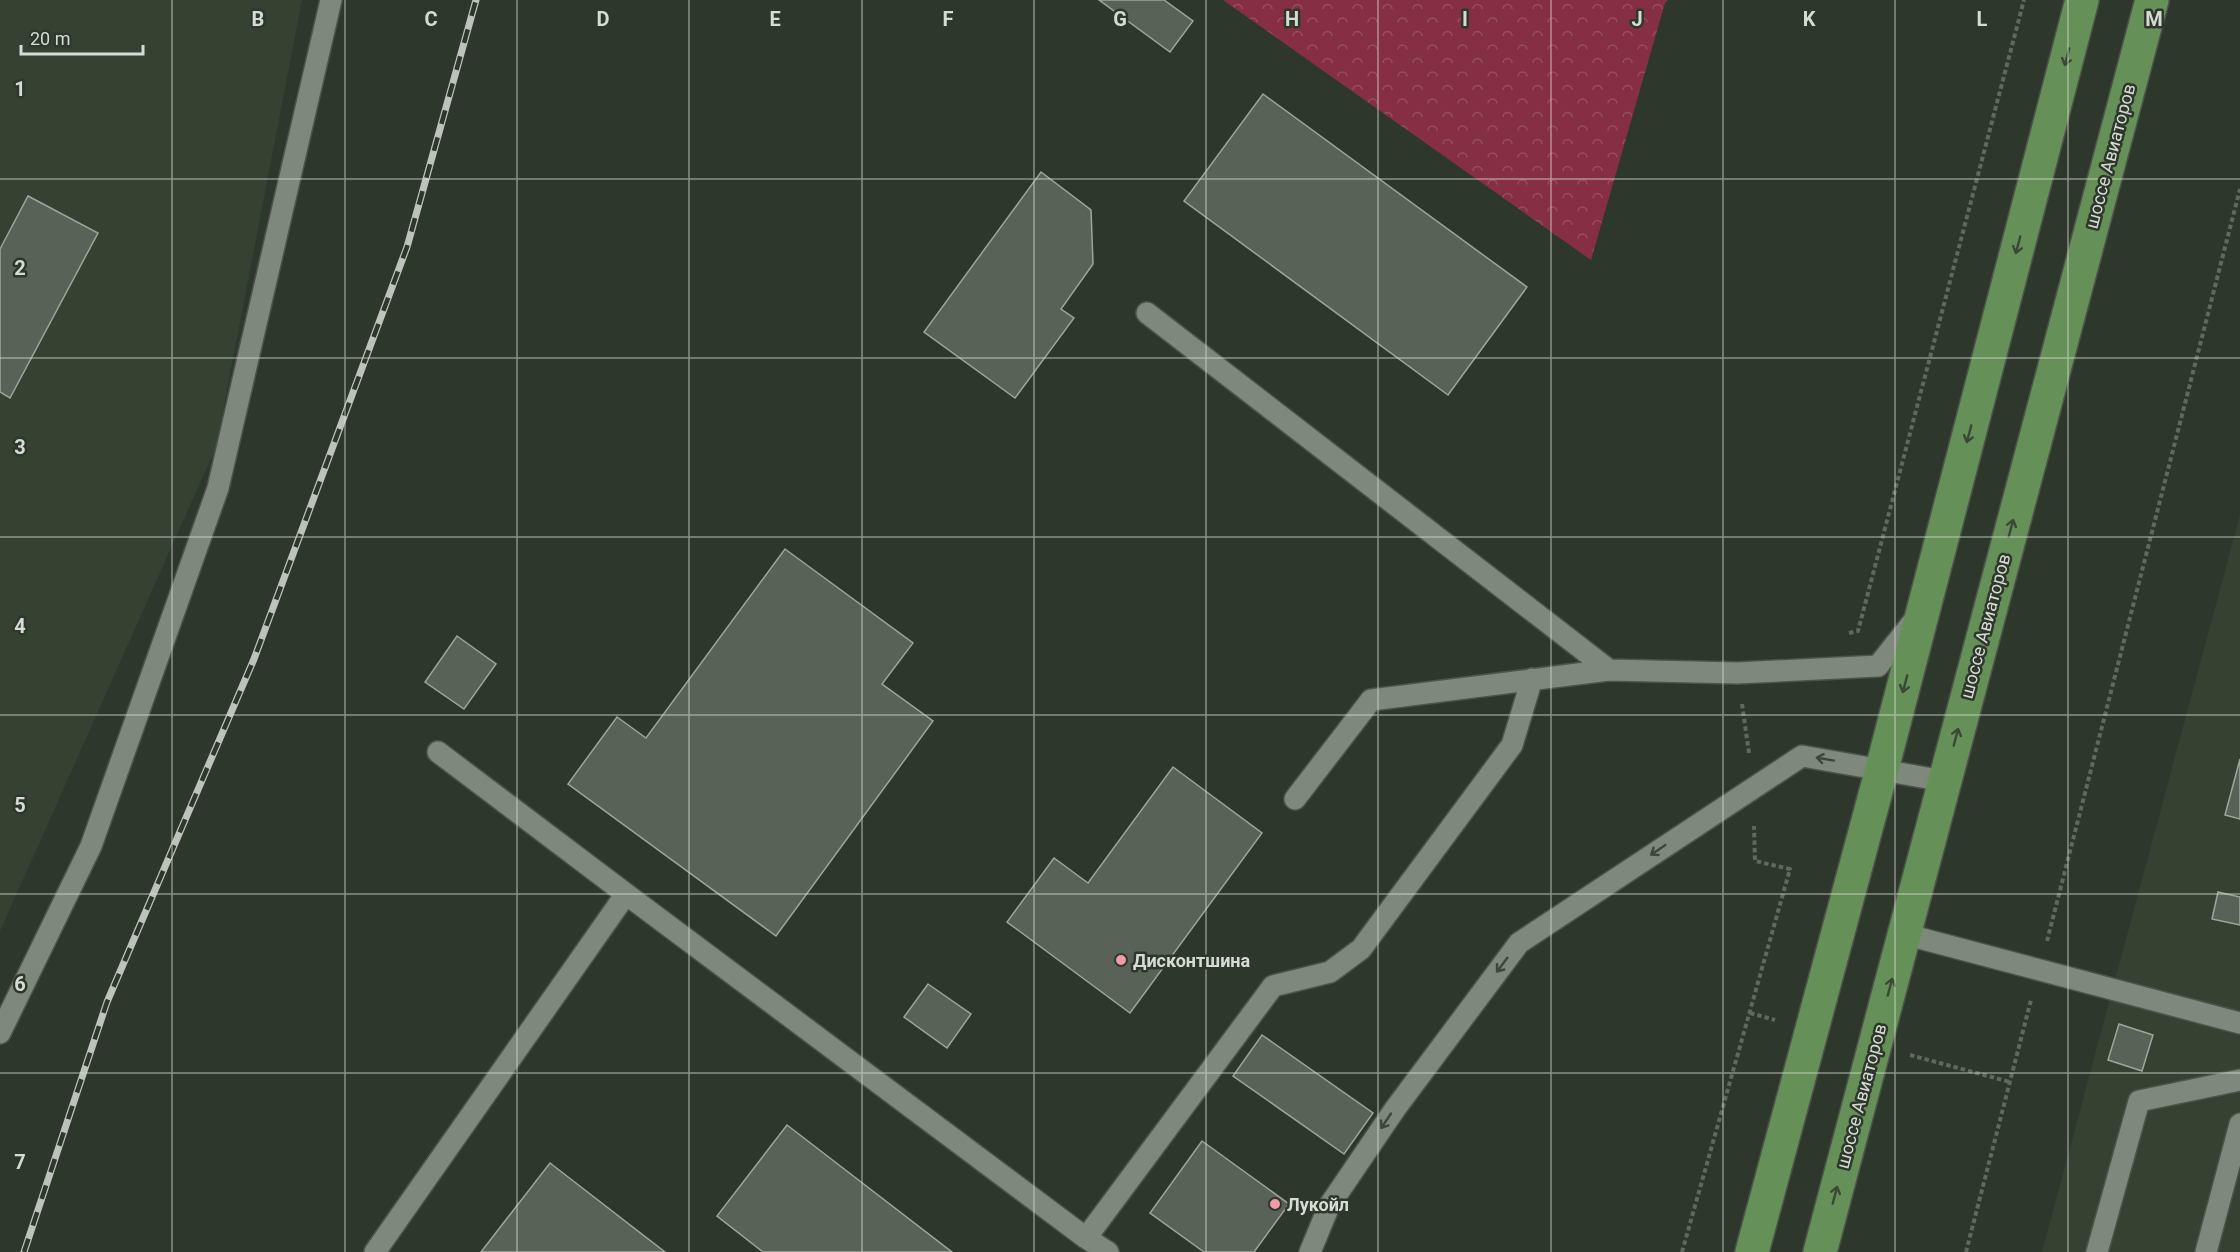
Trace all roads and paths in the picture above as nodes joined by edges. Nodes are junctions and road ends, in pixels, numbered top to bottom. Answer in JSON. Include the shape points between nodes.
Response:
{"nodes":[{"id":1,"x":331,"y":0,"type":"edge"},
{"id":2,"x":2024,"y":0,"type":"edge"},
{"id":3,"x":2082,"y":0,"type":"edge"},
{"id":4,"x":2152,"y":0,"type":"edge"},
{"id":5,"x":2240,"y":189,"type":"edge"},
{"id":6,"x":1147,"y":313,"type":"dead end"},
{"id":7,"x":1924,"y":609,"type":"junction"},
{"id":8,"x":1847,"y":634,"type":"dead end"},
{"id":9,"x":1609,"y":670,"type":"junction"},
{"id":10,"x":1737,"y":673,"type":"junction"},
{"id":11,"x":1532,"y":679,"type":"junction"},
{"id":12,"x":438,"y":752,"type":"dead end"},
{"id":13,"x":1882,"y":769,"type":"junction"},
{"id":14,"x":1944,"y":781,"type":"junction"},
{"id":15,"x":1754,"y":787,"type":"junction"},
{"id":16,"x":1295,"y":799,"type":"dead end"},
{"id":17,"x":626,"y":894,"type":"junction"},
{"id":18,"x":1904,"y":934,"type":"junction"},
{"id":19,"x":2039,"y":970,"type":"junction"},
{"id":20,"x":2240,"y":1023,"type":"edge"},
{"id":21,"x":0,"y":1033,"type":"edge"},
{"id":22,"x":2240,"y":1080,"type":"edge"},
{"id":23,"x":2240,"y":1124,"type":"edge"},
{"id":24,"x":1086,"y":1238,"type":"junction"},
{"id":25,"x":375,"y":1252,"type":"edge"},
{"id":26,"x":1108,"y":1252,"type":"edge"},
{"id":27,"x":1310,"y":1252,"type":"edge"},
{"id":28,"x":1683,"y":1252,"type":"edge"},
{"id":29,"x":1752,"y":1252,"type":"edge"},
{"id":30,"x":1820,"y":1252,"type":"edge"},
{"id":31,"x":1966,"y":1252,"type":"edge"},
{"id":32,"x":2097,"y":1252,"type":"edge"},
{"id":33,"x":2206,"y":1252,"type":"edge"}],
"edges":[{"from":1,"to":21,"type":"lane","via":[[218,488],[91,846]]},
{"from":2,"to":8,"type":"path","via":[[1858,631]]},
{"from":3,"to":7,"type":"main road","one_way":true},
{"from":14,"to":4,"type":"main road","name":"шоссе Авиаторов","one_way":true},
{"from":5,"to":19,"type":"path"},
{"from":6,"to":9,"type":"lane"},
{"from":7,"to":10,"type":"lane","via":[[1878,666]]},
{"from":7,"to":13,"type":"main road","one_way":true},
{"from":9,"to":10,"type":"lane"},
{"from":9,"to":11,"type":"lane"},
{"from":10,"to":15,"type":"path"},
{"from":11,"to":16,"type":"lane","via":[[1371,700]]},
{"from":11,"to":24,"type":"lane","via":[[1512,745],[1361,949],[1330,972],[1273,986]]},
{"from":12,"to":17,"type":"lane"},
{"from":13,"to":14,"type":"lane"},
{"from":13,"to":15,"type":"lane","one_way":true,"via":[[1802,756]]},
{"from":13,"to":29,"type":"main road"},
{"from":14,"to":18,"type":"main road","name":"шоссе Авиаторов"},
{"from":15,"to":27,"type":"lane","one_way":true,"via":[[1519,943],[1395,1109],[1329,1206]]},
{"from":15,"to":28,"type":"path","via":[[1755,861],[1790,869]]},
{"from":17,"to":24,"type":"lane"},
{"from":17,"to":25,"type":"lane"},
{"from":18,"to":19,"type":"lane"},
{"from":30,"to":18,"type":"main road","name":"шоссе Авиаторов","one_way":true},
{"from":19,"to":20,"type":"lane"},
{"from":19,"to":31,"type":"path"},
{"from":22,"to":32,"type":"lane","via":[[2139,1101]]},
{"from":23,"to":33,"type":"lane"},
{"from":24,"to":26,"type":"lane"}]}
